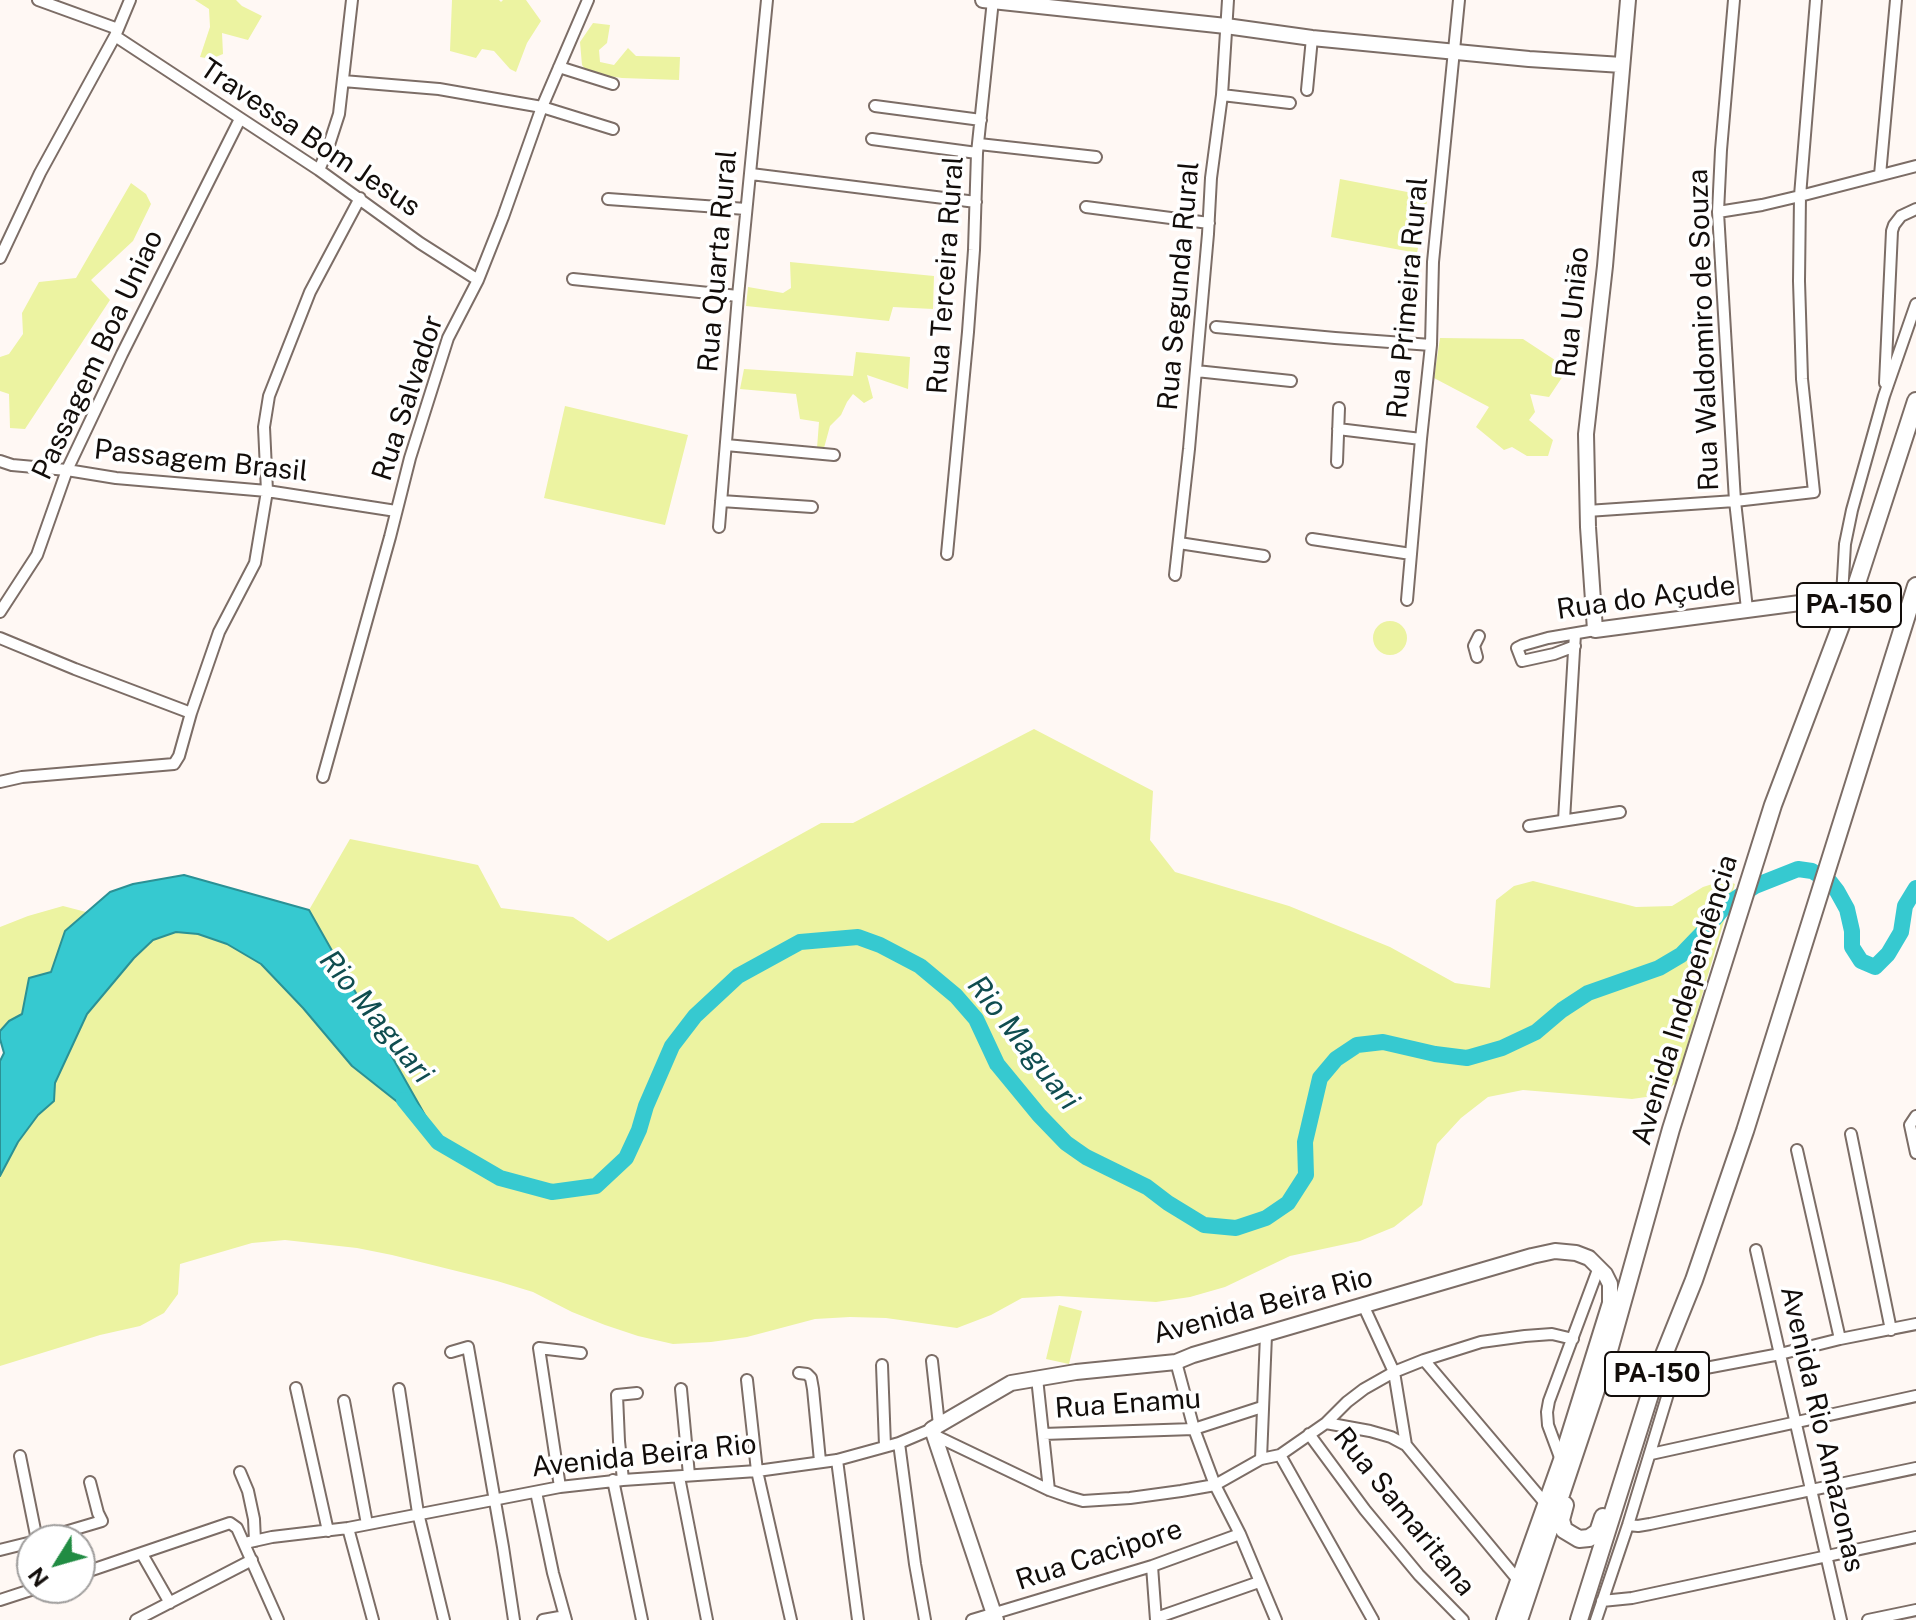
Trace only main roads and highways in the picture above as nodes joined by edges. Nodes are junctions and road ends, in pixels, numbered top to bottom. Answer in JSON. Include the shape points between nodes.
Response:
{"nodes":[{"id":1,"x":1916,"y":401,"type":"edge"},
{"id":2,"x":1916,"y":429,"type":"edge"},
{"id":3,"x":1894,"y":465,"type":"junction"},
{"id":4,"x":1916,"y":586,"type":"edge"},
{"id":5,"x":1594,"y":1396,"type":"junction"},
{"id":6,"x":1646,"y":1410,"type":"junction"},
{"id":7,"x":1519,"y":1620,"type":"edge"},
{"id":8,"x":1579,"y":1620,"type":"edge"}],
"edges":[{"from":1,"to":3,"type":"main road","name":"Avenida Independência","number":"PA-150"},
{"from":2,"to":3,"type":"main road"},
{"from":3,"to":5,"type":"main road","name":"Avenida Independência","number":"PA-150","via":[[1773,805],[1602,1353]]},
{"from":4,"to":6,"type":"main road","number":"PA-150","via":[[1745,1131]]},
{"from":5,"to":6,"type":"main road","via":[[1594,1413],[1561,1520],[1564,1530],[1579,1539],[1598,1532],[1633,1426]]},
{"from":5,"to":7,"type":"main road","name":"Avenida Independência","number":"PA-150"},
{"from":6,"to":8,"type":"main road","number":"PA-150"}]}
